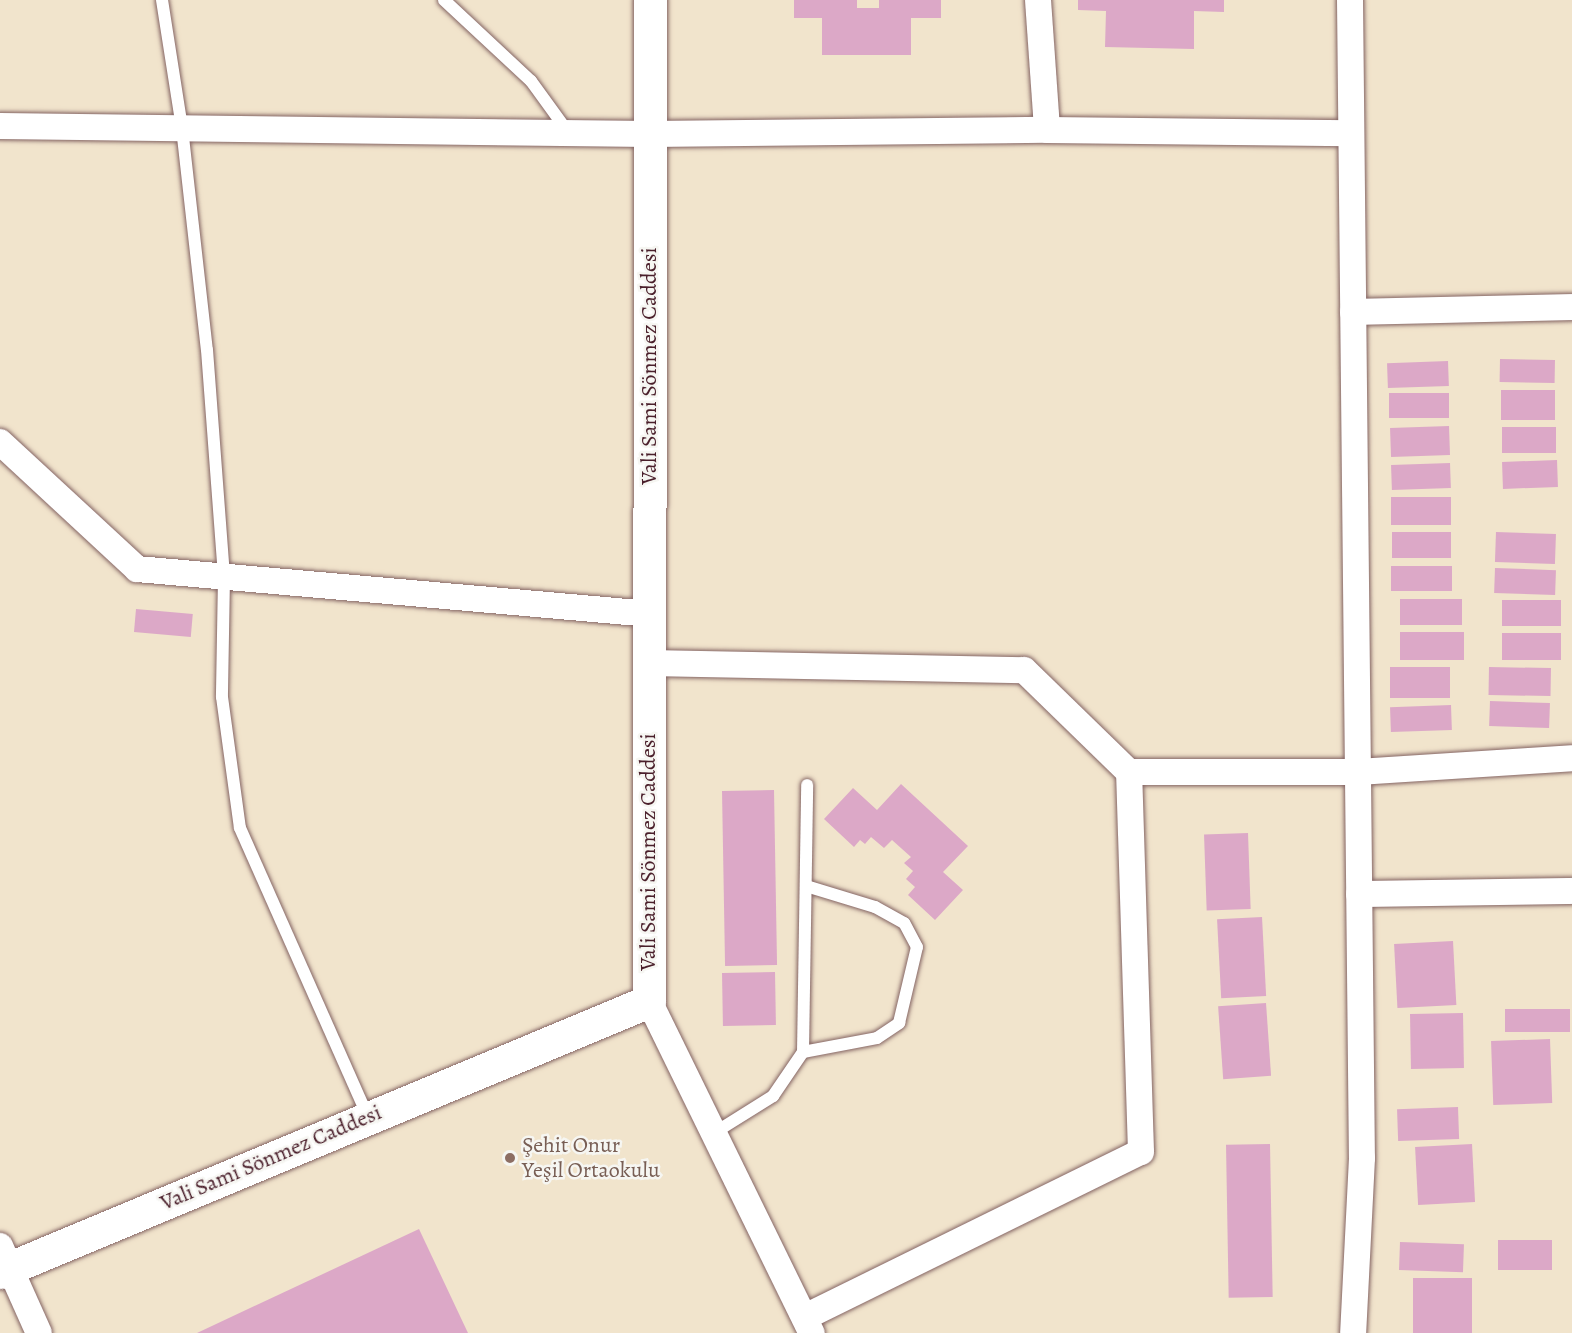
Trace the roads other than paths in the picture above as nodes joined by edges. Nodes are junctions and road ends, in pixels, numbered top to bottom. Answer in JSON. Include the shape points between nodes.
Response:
{"nodes":[{"id":1,"x":162,"y":0,"type":"edge"},
{"id":2,"x":444,"y":0,"type":"edge"},
{"id":3,"x":650,"y":0,"type":"edge"},
{"id":4,"x":1038,"y":0,"type":"edge"},
{"id":5,"x":1350,"y":0,"type":"edge"},
{"id":6,"x":0,"y":126,"type":"edge"},
{"id":7,"x":182,"y":128,"type":"junction"},
{"id":8,"x":1047,"y":130,"type":"junction"},
{"id":9,"x":569,"y":133,"type":"junction"},
{"id":10,"x":1352,"y":133,"type":"junction"},
{"id":11,"x":650,"y":134,"type":"junction"},
{"id":12,"x":1572,"y":307,"type":"edge"},
{"id":13,"x":1353,"y":312,"type":"junction"},
{"id":14,"x":0,"y":442,"type":"edge"},
{"id":15,"x":224,"y":576,"type":"junction"},
{"id":16,"x":650,"y":614,"type":"junction"},
{"id":17,"x":649,"y":663,"type":"junction"},
{"id":18,"x":1572,"y":758,"type":"edge"},
{"id":19,"x":1129,"y":772,"type":"junction"},
{"id":20,"x":1358,"y":772,"type":"junction"},
{"id":21,"x":807,"y":785,"type":"dead end"},
{"id":22,"x":806,"y":886,"type":"junction"},
{"id":23,"x":1572,"y":891,"type":"edge"},
{"id":24,"x":1359,"y":894,"type":"junction"},
{"id":25,"x":649,"y":1000,"type":"junction"},
{"id":26,"x":803,"y":1052,"type":"junction"},
{"id":27,"x":368,"y":1118,"type":"junction"},
{"id":28,"x":714,"y":1133,"type":"junction"},
{"id":29,"x":3,"y":1262,"type":"edge"},
{"id":30,"x":808,"y":1325,"type":"edge"},
{"id":31,"x":39,"y":1333,"type":"edge"},
{"id":32,"x":1353,"y":1333,"type":"edge"}],
"edges":[{"from":1,"to":7,"type":"lane"},
{"from":2,"to":9,"type":"lane","via":[[531,81]]},
{"from":3,"to":11,"type":"main road","name":"Vali Sami Sönmez Caddesi"},
{"from":4,"to":8,"type":"street"},
{"from":5,"to":10,"type":"street"},
{"from":6,"to":7,"type":"street"},
{"from":7,"to":9,"type":"street"},
{"from":7,"to":15,"type":"lane","via":[[207,350]]},
{"from":8,"to":10,"type":"street"},
{"from":8,"to":11,"type":"street"},
{"from":9,"to":11,"type":"street"},
{"from":10,"to":13,"type":"street"},
{"from":11,"to":16,"type":"main road","name":"Vali Sami Sönmez Caddesi"},
{"from":12,"to":13,"type":"street"},
{"from":13,"to":20,"type":"street"},
{"from":14,"to":15,"type":"street","via":[[137,569]]},
{"from":15,"to":16,"type":"street"},
{"from":15,"to":27,"type":"lane","via":[[222,697],[240,828]]},
{"from":16,"to":17,"type":"main road","name":"Vali Sami Sönmez Caddesi"},
{"from":17,"to":19,"type":"street","via":[[1024,670]]},
{"from":17,"to":25,"type":"main road","name":"Vali Sami Sönmez Caddesi"},
{"from":18,"to":20,"type":"street"},
{"from":19,"to":20,"type":"street"},
{"from":19,"to":30,"type":"street","via":[[1141,1152]]},
{"from":20,"to":24,"type":"street"},
{"from":21,"to":22,"type":"lane"},
{"from":22,"to":26,"type":"lane"},
{"from":22,"to":26,"type":"lane","via":[[875,907],[904,923],[917,947],[899,1023],[877,1038]]},
{"from":23,"to":24,"type":"street"},
{"from":24,"to":32,"type":"street","via":[[1362,1158]]},
{"from":25,"to":27,"type":"main road","name":"Vali Sami Sönmez Caddesi"},
{"from":25,"to":28,"type":"street"},
{"from":26,"to":28,"type":"lane","via":[[772,1096]]},
{"from":27,"to":29,"type":"main road","name":"Vali Sami Sönmez Caddesi"},
{"from":28,"to":30,"type":"street"},
{"from":29,"to":31,"type":"street"}]}
